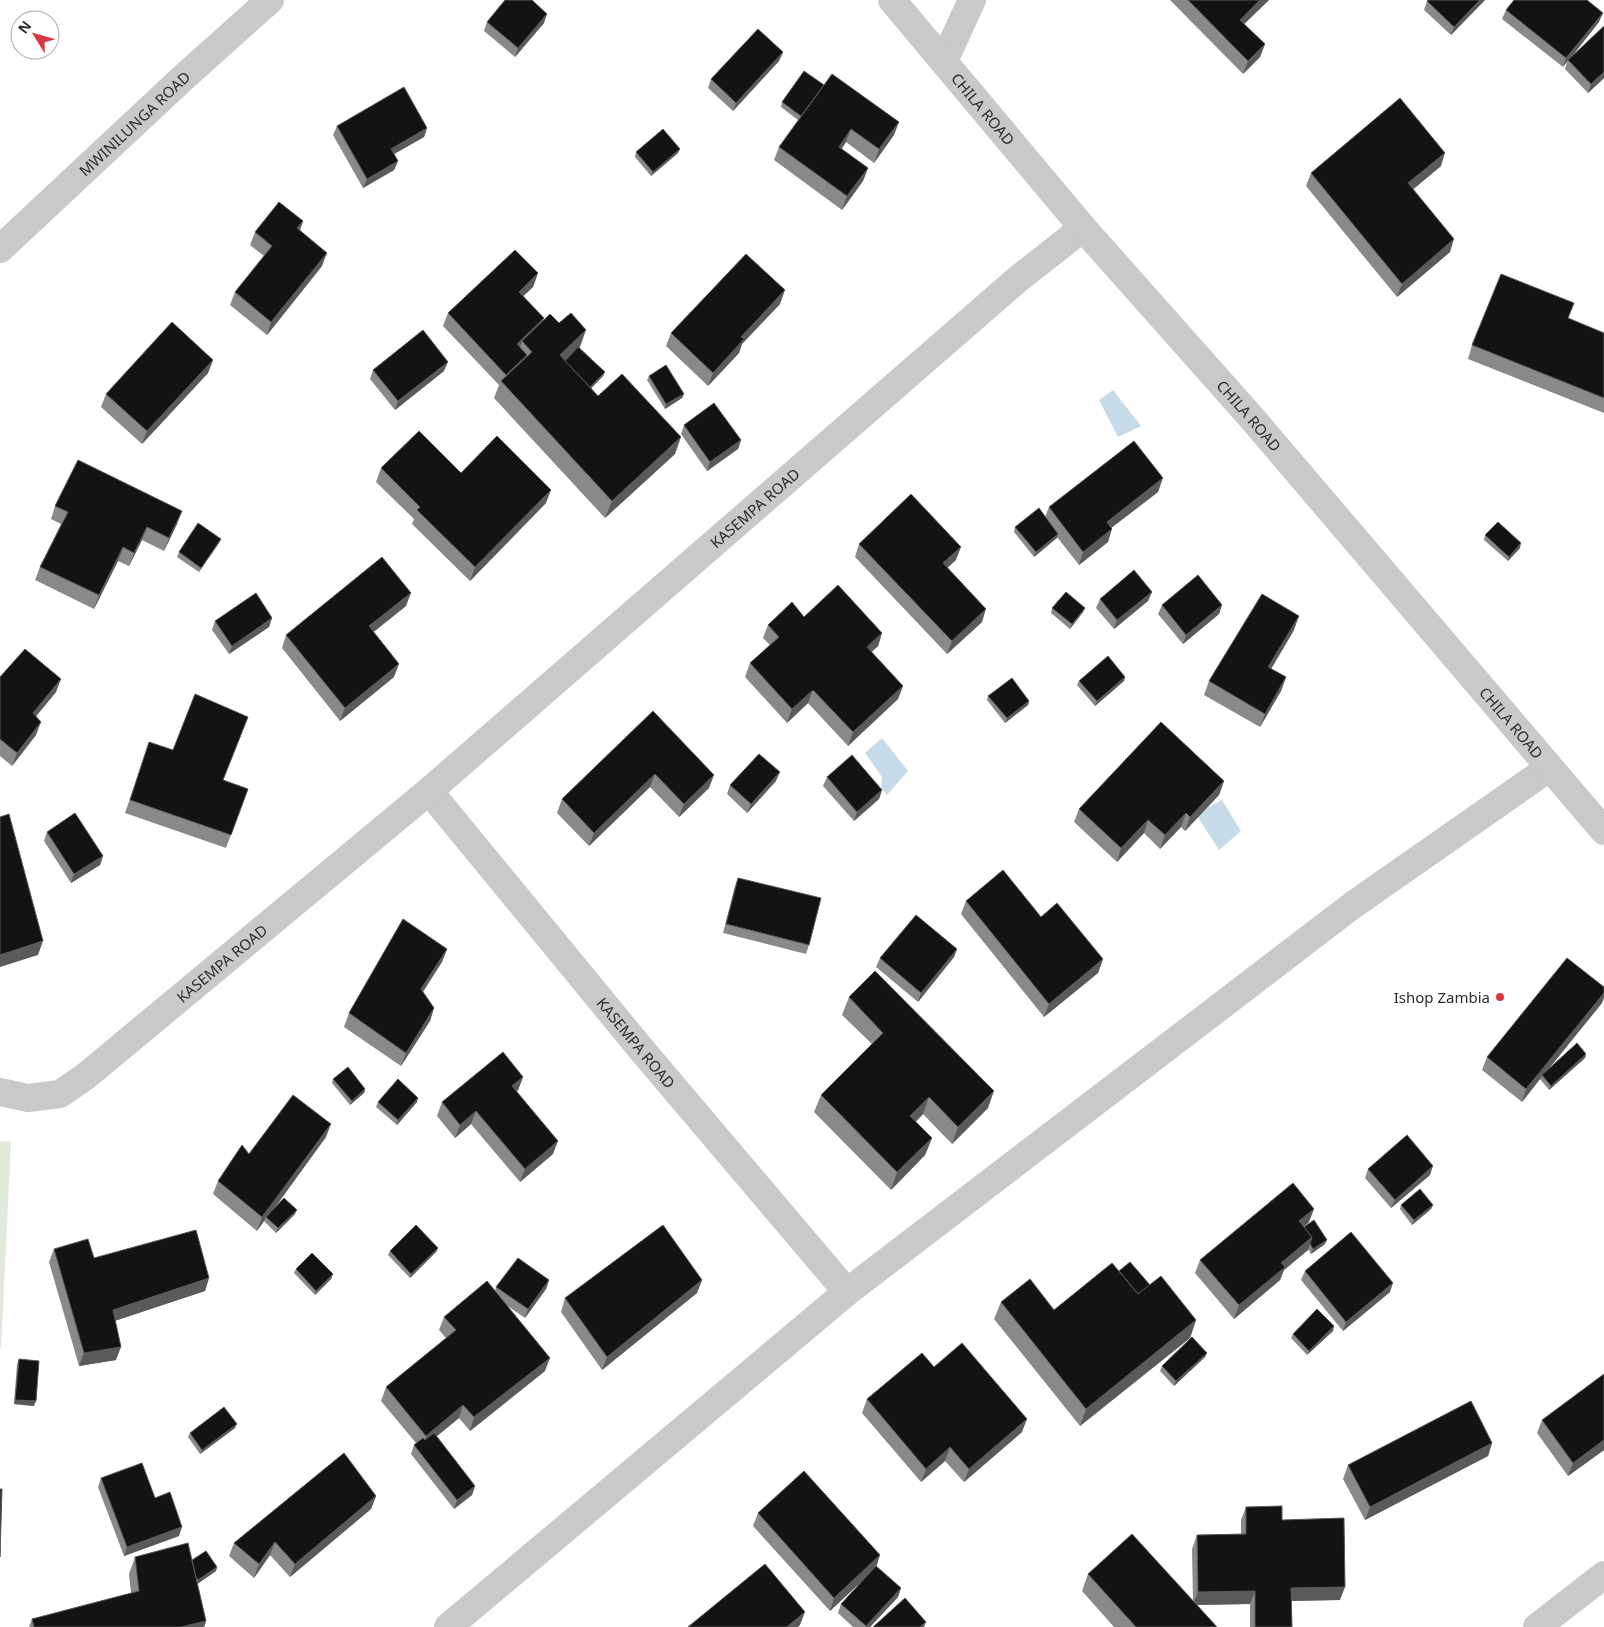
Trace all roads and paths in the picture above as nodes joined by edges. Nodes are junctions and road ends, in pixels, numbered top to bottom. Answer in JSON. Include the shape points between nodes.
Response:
{"nodes":[{"id":1,"x":270,"y":0,"type":"edge"},
{"id":2,"x":892,"y":0,"type":"edge"},
{"id":3,"x":972,"y":0,"type":"edge"},
{"id":4,"x":944,"y":61,"type":"junction"},
{"id":5,"x":1083,"y":228,"type":"junction"},
{"id":6,"x":0,"y":249,"type":"edge"},
{"id":7,"x":1549,"y":768,"type":"junction"},
{"id":8,"x":429,"y":791,"type":"junction"},
{"id":9,"x":1604,"y":831,"type":"edge"},
{"id":10,"x":0,"y":1092,"type":"edge"},
{"id":11,"x":847,"y":1292,"type":"junction"},
{"id":12,"x":1604,"y":1575,"type":"edge"},
{"id":13,"x":448,"y":1627,"type":"edge"},
{"id":14,"x":1538,"y":1627,"type":"edge"}],
"edges":[{"from":1,"to":6,"type":"street","name":"MWINILUNGA ROAD"},
{"from":2,"to":4,"type":"street","name":"CHILA ROAD"},
{"from":3,"to":4,"type":"street"},
{"from":4,"to":5,"type":"street","name":"CHILA ROAD"},
{"from":5,"to":7,"type":"street","name":"CHILA ROAD","via":[[1250,416]]},
{"from":5,"to":8,"type":"street","name":"KASEMPA ROAD","via":[[1018,279]]},
{"from":7,"to":9,"type":"street","name":"CHILA ROAD"},
{"from":7,"to":11,"type":"street","via":[[1353,905]]},
{"from":8,"to":10,"type":"street","name":"KASEMPA ROAD","via":[[66,1090],[60,1094],[28,1098]]},
{"from":8,"to":11,"type":"street","name":"KASEMPA ROAD","via":[[641,1049]]},
{"from":11,"to":13,"type":"street"},
{"from":12,"to":14,"type":"street"}]}
